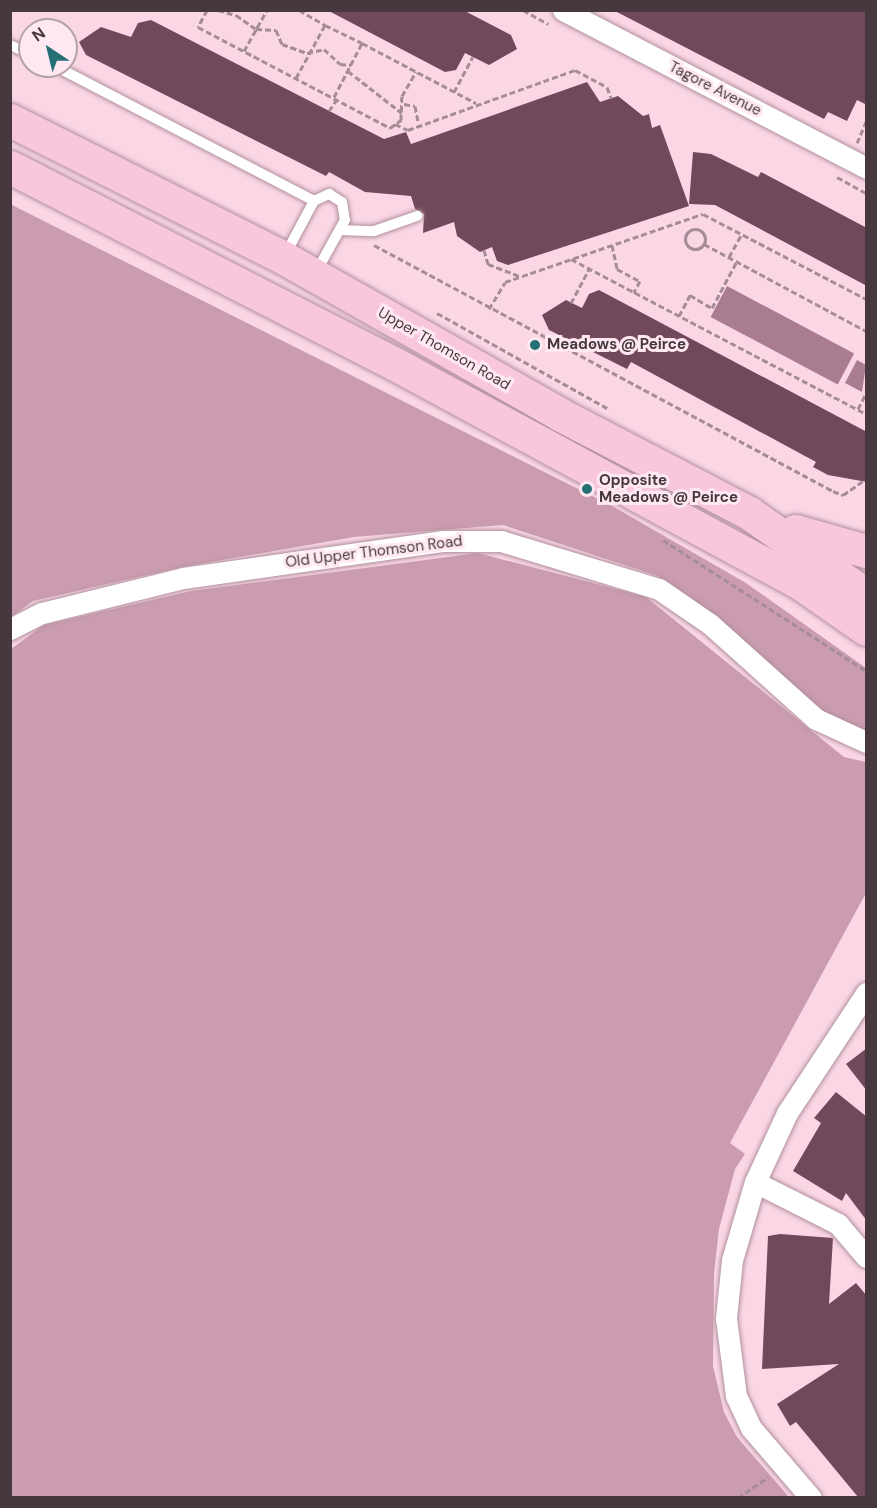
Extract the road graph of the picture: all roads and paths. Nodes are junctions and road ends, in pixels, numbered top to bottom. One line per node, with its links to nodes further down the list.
1 (207, 10): 9 (path)
2 (218, 10): 7 (path)
3 (267, 10): 7 (path)
4 (299, 10): 6 (path)
5 (563, 10): 28 (street, Tagore Avenue)
6 (325, 25): 8 (path); 10 (path)
7 (256, 29): 9 (path); 10 (path)
8 (362, 43): 12 (path); 14 (path)
9 (244, 51): 16 (path)
10 (311, 52): 12 (path); 16 (path)
11 (474, 57): 17 (path)
12 (351, 65): 13 (path)
13 (348, 71): 18 (path); 23 (path)
14 (416, 72): 17 (path); 21 (path)
15 (78, 78): 30 (lane)
16 (296, 78): 18 (path)
17 (454, 92): 20 (path)
18 (335, 98): 22 (path); 27 (path)
19 (611, 98): 20 (path)
20 (476, 103): 25 (path)
21 (404, 104): 23 (path); 25 (path)
22 (329, 111)
23 (402, 112): 27 (path)
24 (10, 120): 41 (main road, Upper Thomson Road)
25 (418, 122): 27 (path)
26 (867, 122): 28 (path)
27 (394, 124)
28 (863, 161)
29 (10, 167): 64 (main road)
30 (314, 201): 33 (lane); 41 (lane)
31 (417, 216): 34 (lane)
32 (687, 220): 35 (path); 36 (path); 38 (path)
33 (343, 225): 34 (lane); 45 (lane)
34 (361, 230): 51 (path)
35 (690, 230): 37 (path); 37 (path)
36 (742, 234): 40 (path); 48 (path)
37 (704, 244): 40 (path)
38 (612, 245): 42 (path); 47 (path)
39 (484, 250): 46 (path)
40 (729, 257): 43 (path)
41 (284, 258): 45 (main road, Upper Thomson Road)
42 (571, 259): 44 (path); 46 (path)
43 (737, 261): 52 (path); 53 (path)
44 (589, 269): 47 (path); 49 (path)
45 (315, 275): 59 (main road, Upper Thomson Road)
46 (521, 276): 51 (path)
47 (634, 292): 52 (path)
48 (867, 299)
49 (572, 303)
50 (432, 310): 56 (path)
51 (488, 311): 58 (path)
52 (679, 316): 55 (path)
53 (867, 331)
54 (867, 393): 55 (path)
55 (858, 409): 57 (path)
56 (618, 414)
57 (867, 414)
58 (863, 482)
59 (749, 513): 61 (main road); 62 (main road, Upper Thomson Road)
60 (655, 535): 65 (path)
61 (867, 551)
62 (867, 595)
63 (10, 629): 66 (street, Old Upper Thomson Road)
64 (867, 629)
65 (867, 671)
66 (867, 742)
67 (867, 993): 68 (street)
68 (754, 1182): 69 (street); 70 (street)
69 (867, 1257)
70 (783, 1467): 71 (path); 72 (street)
71 (738, 1497)
72 (811, 1497)

